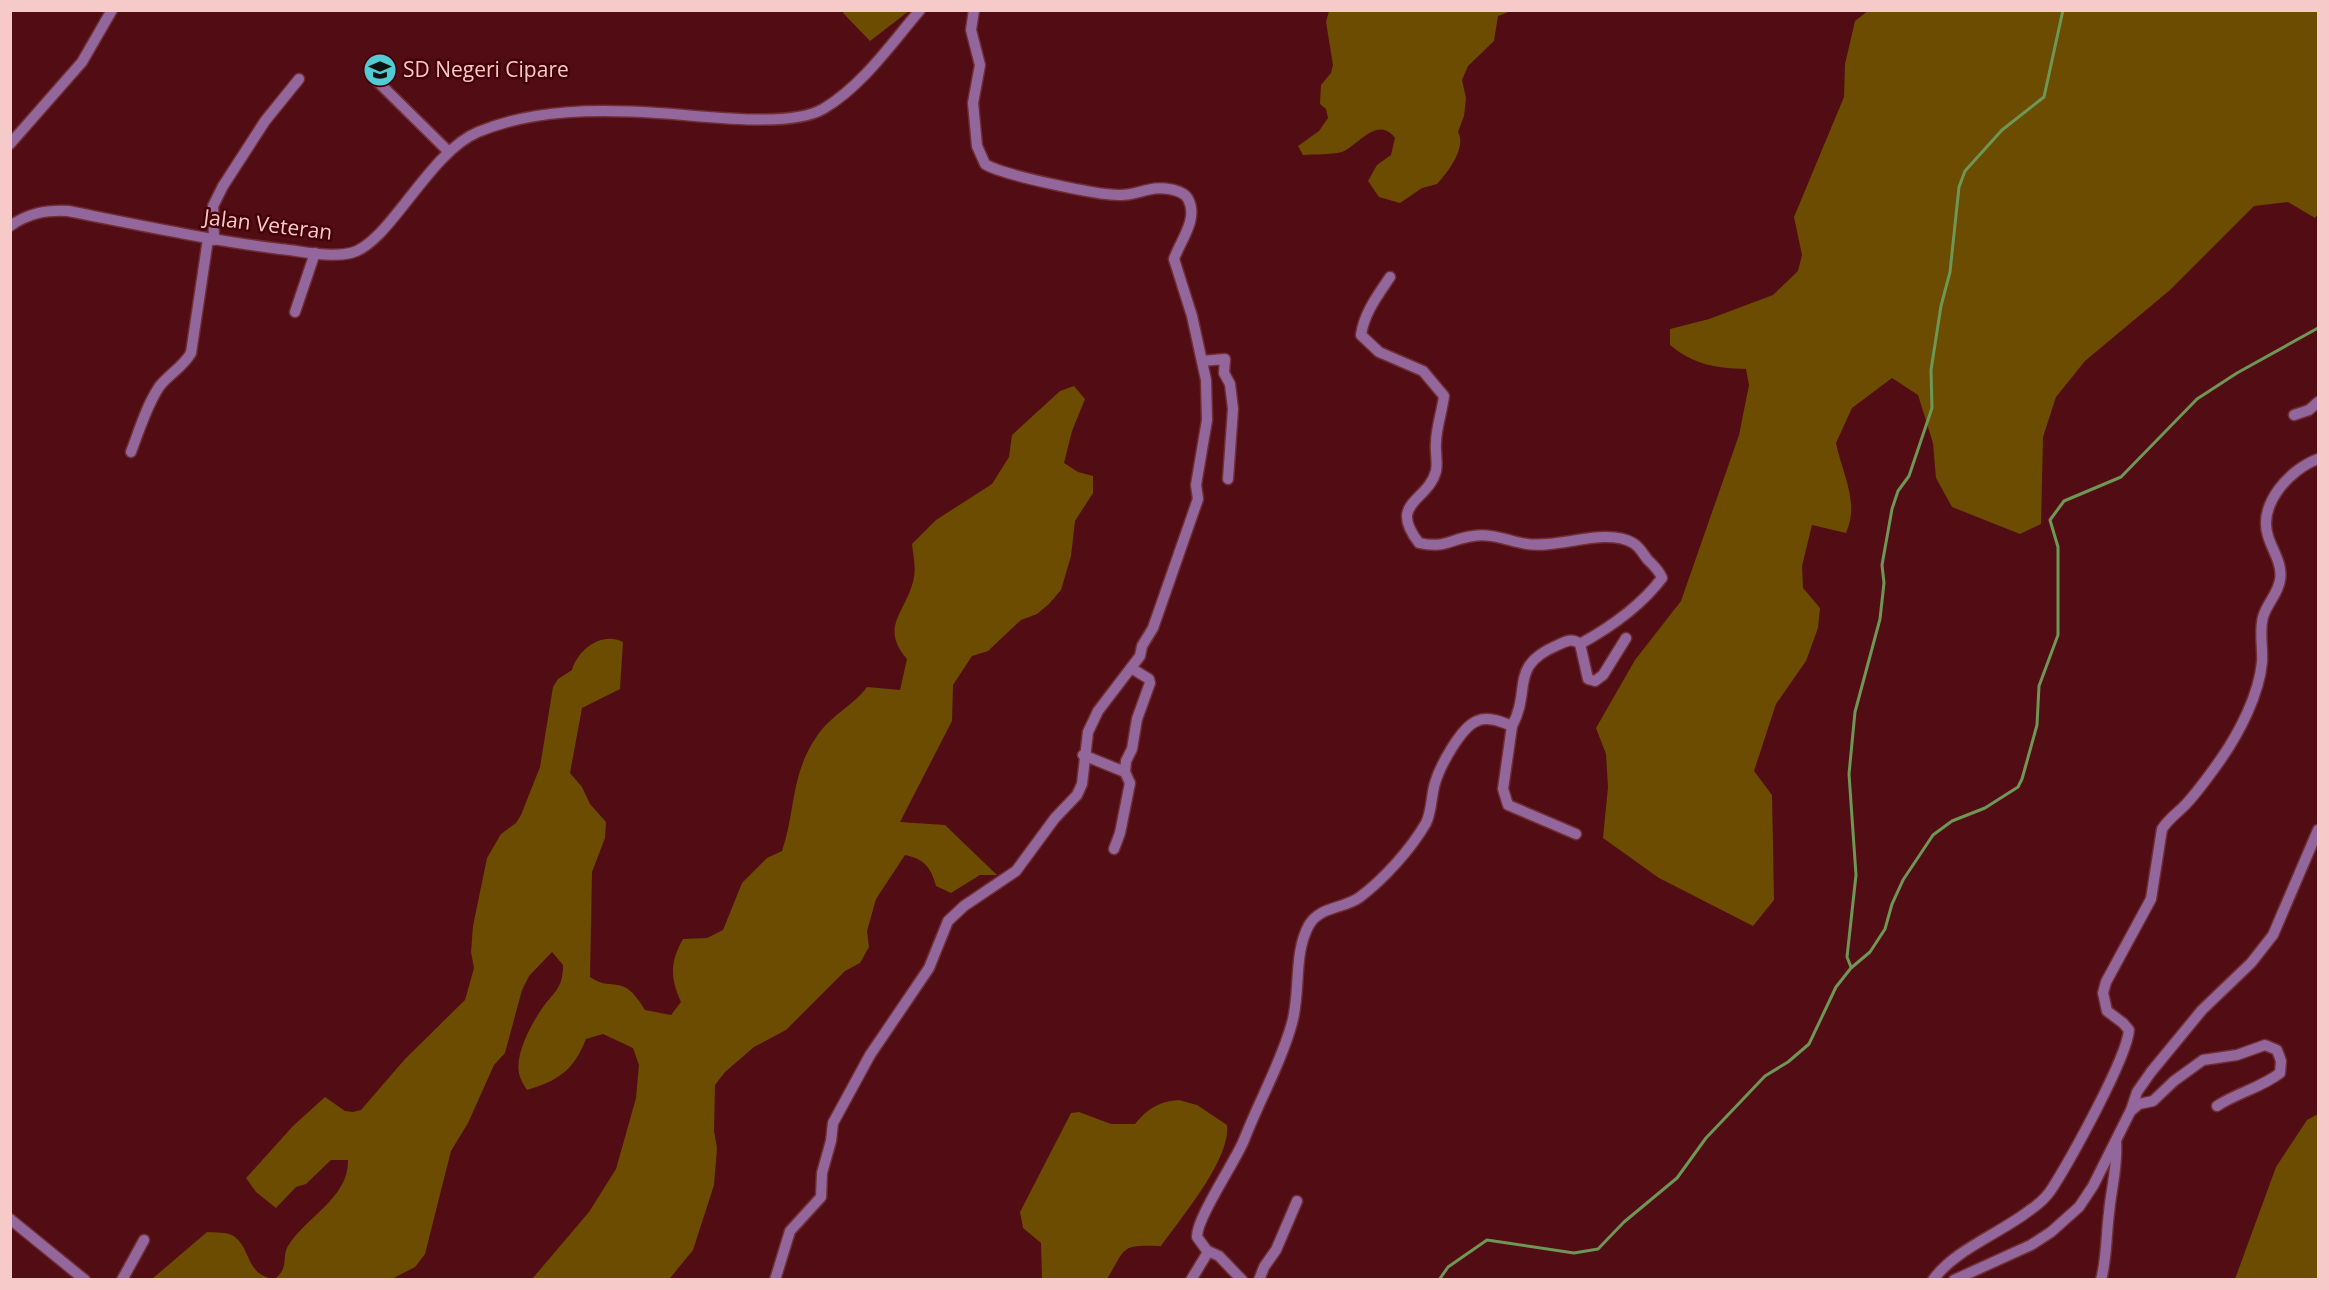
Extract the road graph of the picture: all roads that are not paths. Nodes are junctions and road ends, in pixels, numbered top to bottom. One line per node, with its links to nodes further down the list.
1 (112, 10): 6 (street)
2 (920, 10): 7 (street, Jalan Veteran)
3 (974, 10): 13 (street)
4 (371, 75): 7 (street)
5 (299, 79): 9 (street)
6 (10, 144)
7 (449, 152): 10 (street, Jalan Veteran)
8 (10, 226): 9 (street, Jalan Veteran)
9 (211, 240): 10 (street, Jalan Veteran); 16 (street)
10 (315, 253): 12 (street)
11 (1390, 277): 20 (street)
12 (295, 312)
13 (1202, 361): 18 (street); 21 (street)
14 (2319, 402): 15 (street)
15 (2294, 415)
16 (131, 452)
17 (2319, 459): 41 (street)
18 (1228, 479)
19 (1626, 638): 20 (street)
20 (1580, 644): 22 (street)
21 (1131, 668): 23 (street); 24 (street)
22 (1512, 726): 26 (street); 34 (street)
23 (1083, 755): 24 (street); 37 (street)
24 (1125, 772): 27 (street)
25 (2319, 830): 29 (street)
26 (1576, 834)
27 (1114, 849)
28 (2217, 1106): 29 (street)
29 (2131, 1110): 30 (street)
30 (2115, 1142): 42 (street); 43 (street)
31 (1297, 1200): 40 (street)
32 (10, 1219): 35 (street)
33 (144, 1240): 36 (street)
34 (1208, 1251): 38 (street); 39 (street)
35 (85, 1280)
36 (122, 1280)
37 (775, 1280)
38 (1191, 1280)
39 (1242, 1280)
40 (1259, 1280)
41 (1933, 1280)
42 (1954, 1280)
43 (2101, 1280)

